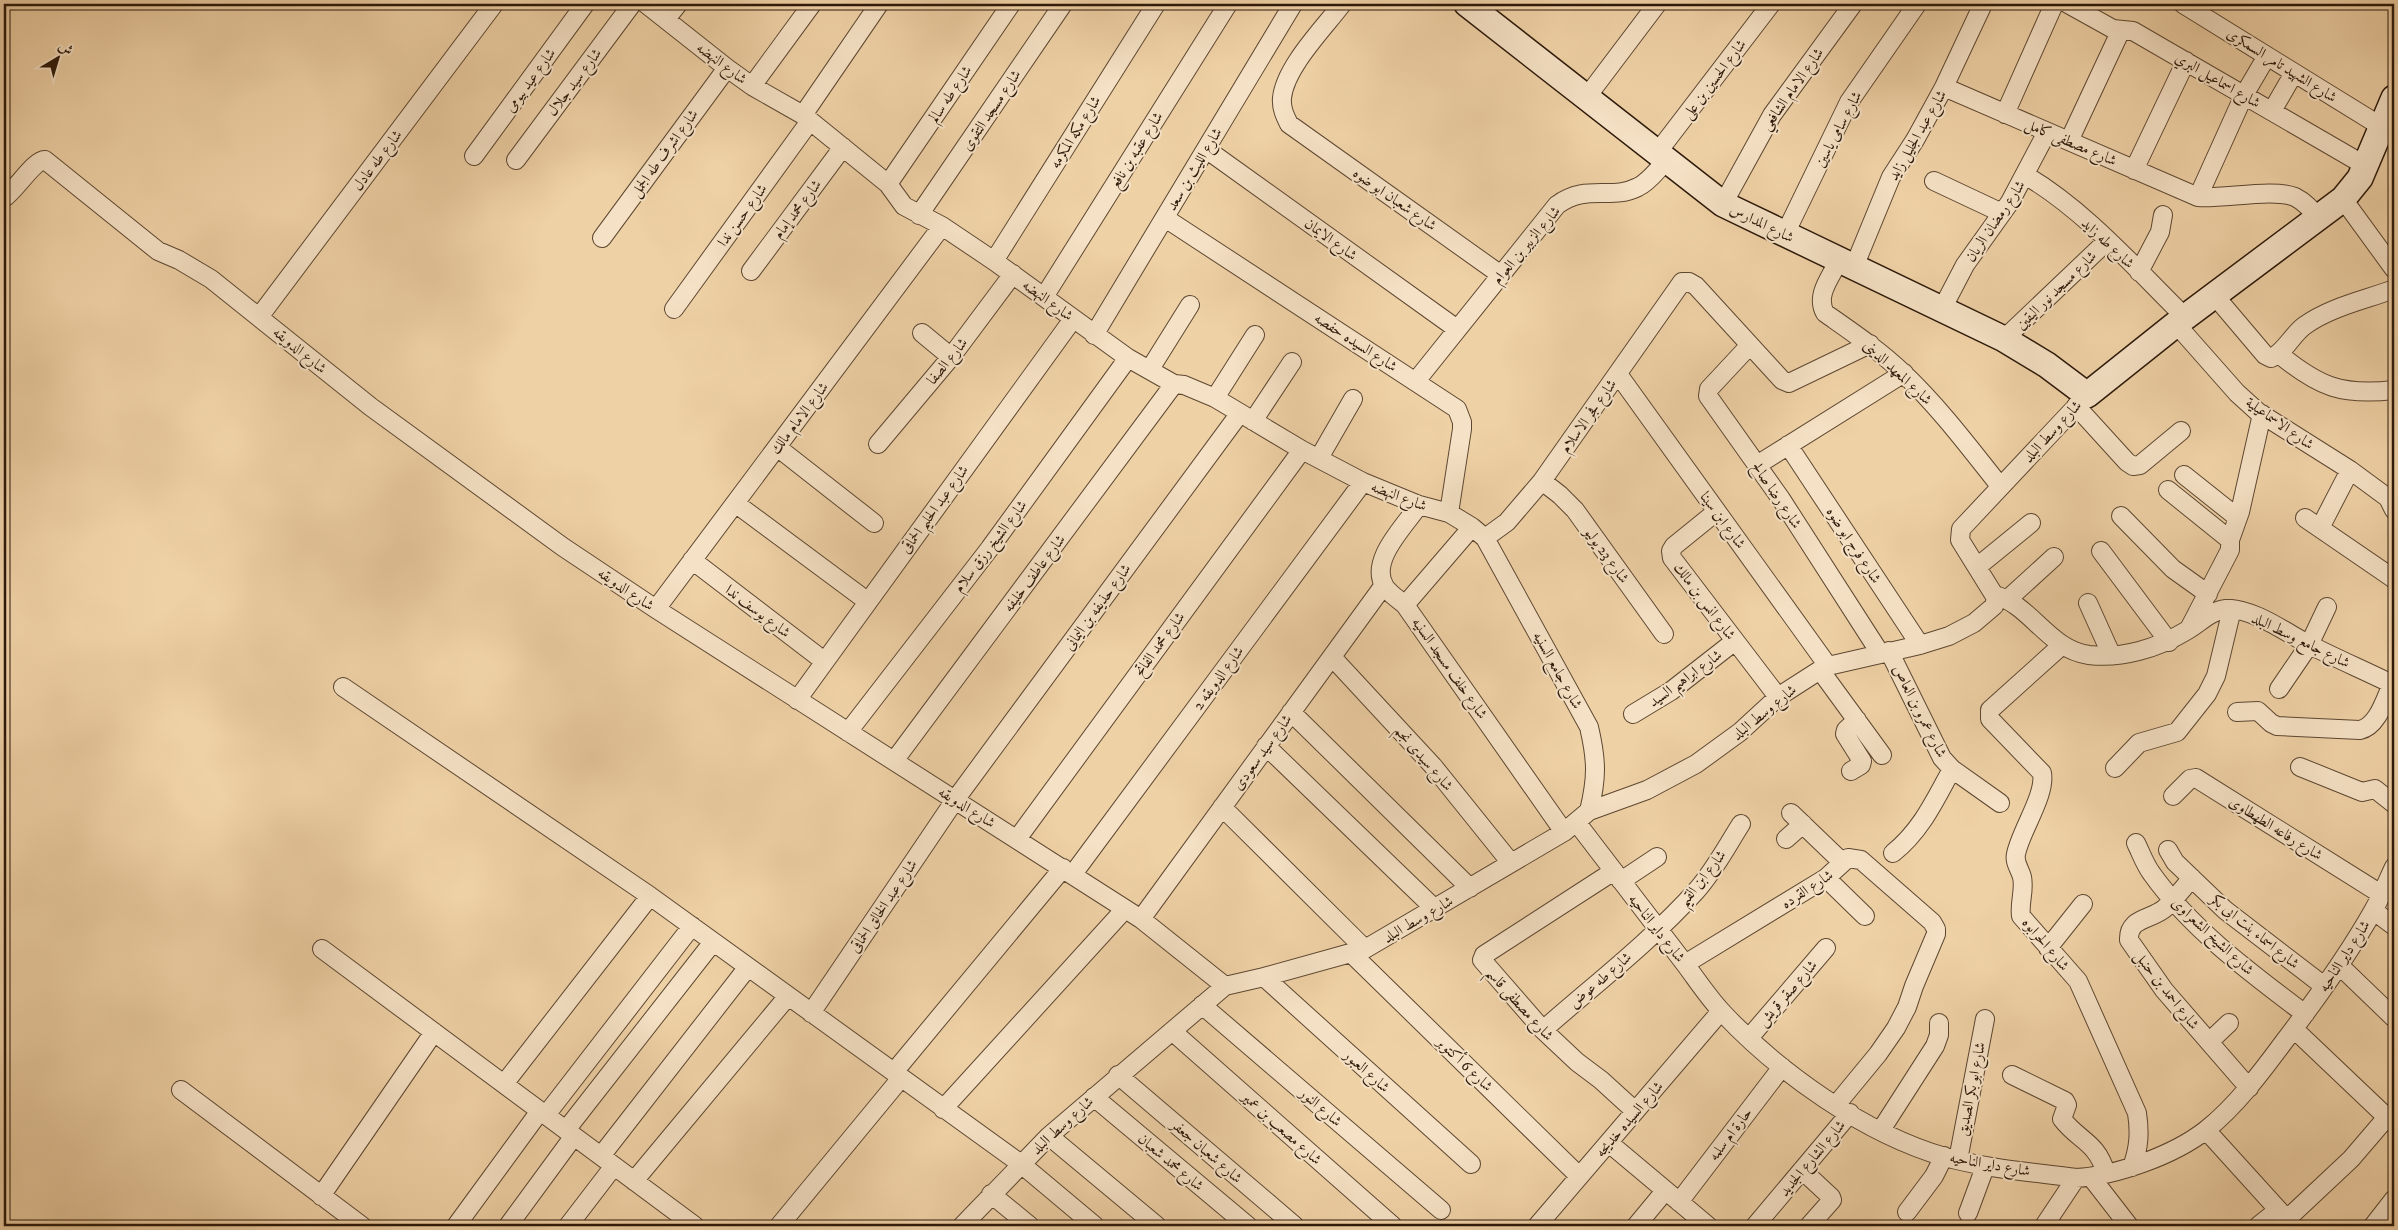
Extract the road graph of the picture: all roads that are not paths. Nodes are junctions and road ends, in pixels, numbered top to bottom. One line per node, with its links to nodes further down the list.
1 (494, 4): 76 (street, شارع طه عادل)
2 (586, 4): 42 (street, شارع عيد بيومى)
3 (632, 4): 44 (street, شارع سيد جلال)
4 (646, 4): 23 (street, شارع النهضه)
5 (678, 4): 23 (street)
6 (879, 4): 36 (street, شارع حسن ندا)
7 (1011, 4): 49 (street, شارع طه سالم)
8 (1063, 4): 55 (street, شارع مسجد التقوى)
9 (1156, 4): 63 (street, شارع مكه المكرمه)
10 (1228, 4): 72 (street, شارع عقبه بن نافع)
11 (1293, 4): 41 (street, شارع الليث بن سعد)
12 (1342, 4): 69 (street, شارع شعبان ابو ضوه)
13 (1467, 4): 32 (street, شارع المدارس)
14 (1657, 4): 32 (street)
15 (1771, 4): 43 (street, شارع الحسين بن على)
16 (1852, 4): 53 (street, شارع الامام الشافعي)
17 (1917, 4): 60 (street, شارع سامى ياسين)
18 (1983, 4): 30 (street, شارع عبد الجليل زايد)
19 (2054, 4): 35 (street)
20 (2068, 4): 24 (street, شارع اسماعيل البري)
21 (2183, 4): 25 (street, شارع الشهيد تامر السمكرى)
22 (806, 6): 29 (street)
23 (666, 19): 27 (street, شارع النهضه)
24 (2121, 30): 26 (street, شارع اسماعيل البري); 39 (street)
25 (2267, 56): 28 (street, شارع الشهيد تامر السمكرى); 31 (street)
26 (2186, 61): 31 (street, شارع اسماعيل البري); 46 (street)
27 (727, 68): 29 (street, شارع النهضه); 61 (street, شارع اشرف طه الجمل)
28 (2294, 73): 34 (street); 37 (street, شارع الشهيد تامر السمكرى)
29 (752, 86): 36 (street, شارع النهضه)
30 (1944, 87): 35 (street, شارع مصطفى كامل); 64 (street, شارع عبد الجليل زايد)
31 (2244, 95): 34 (street, شارع اسماعيل البري); 50 (street)
32 (1586, 98): 43 (street, شارع المدارس)
33 (2394, 98): 37 (street, شارع وسط البلد)
34 (2272, 111): 45 (street, شارع اسماعيل البري)
35 (2005, 114): 38 (street, شارع مصطفى كامل)
36 (806, 118): 40 (street, شارع النهضه); 74 (street, شارع حسن ندا)
37 (2382, 127): 45 (street, شارع وسط البلد)
38 (2047, 132): 39 (street, شارع مصطفى كامل); 47 (street, شارع رمضان الريان)
39 (2069, 142): 46 (street, شارع مصطفى كامل)
40 (843, 147): 49 (street, شارع النهضه); 66 (street, شارع محمد إمام)
41 (1206, 150): 57 (street, شارع الليث بن سعد); 79 (street, شارع الايمان)
42 (474, 156)
43 (1661, 157): 53 (street, شارع المدارس); 69 (street, شارع الزبير بن العوام)
44 (516, 160)
45 (2366, 166): 52 (street, شارع وسط البلد)
46 (2134, 170): 50 (street, شارع مصطفى كامل)
47 (2025, 176): 54 (street, شارع رمضان الريان); 62 (street, شارع طه زايد)
48 (1934, 181): 54 (street)
49 (888, 184): 55 (street, شارع النهضه)
50 (2198, 197): 58 (street, شارع مصطفى كامل)
51 (4, 198): 76 (street, شارع الدويقه)
52 (2343, 199): 58 (street, شارع وسط البلد); 65 (street)
53 (1723, 204): 60 (street, شارع المدارس)
54 (2002, 213): 75 (street, شارع رمضان الريان)
55 (919, 215): 59 (street, شارع النهضه)
56 (2163, 215): 67 (street)
57 (1165, 218): 81 (street, شارع الليث بن سعد); 93 (street, شارع السيده حفصه)
58 (2318, 218): 71 (street, شارع وسط البلد)
59 (942, 226): 63 (street, شارع النهضه); 104 (street, شارع الامام مالك)
60 (1785, 234): 64 (street, شارع المدارس)
61 (602, 238)
62 (2107, 241): 67 (street, شارع طه زايد); 83 (street, شارع مسجد نور اليقين)
63 (994, 261): 68 (street, شارع النهضه)
64 (1847, 264): 75 (street, شارع المدارس); 84 (street, شارع المعهد الدينى)
65 (2394, 269)
66 (751, 270)
67 (2139, 272): 78 (street, شارع طه زايد)
68 (1013, 274): 72 (street, شارع النهضه); 87 (street, شارع الصفا)
69 (1501, 275): 79 (street, شارع الزبير بن العوام)
70 (2394, 290): 86 (street)
71 (2215, 296): 78 (street, شارع وسط البلد); 86 (street)
72 (1044, 297): 77 (street, شارع النهضه)
73 (1190, 305): 90 (street)
74 (674, 309)
75 (1942, 309): 83 (street, شارع المدارس)
76 (259, 317): 139 (street, شارع الدويقه)
77 (1073, 319): 81 (street, شارع النهضه); 135 (street, شارع عبد الحليم الحماقى)
78 (2181, 320): 98 (street, شارع وسط البلد); 99 (street, شارع الاسماعيلية)
79 (1457, 330): 93 (street, شارع الزبير بن العوام)
80 (922, 333): 87 (street)
81 (1094, 335): 88 (street, شارع النهضه)
82 (1255, 335): 96 (street)
83 (2004, 339): 98 (street, شارع المدارس)
84 (1870, 344): 85 (street); 91 (street, شارع المعهد الدينى)
85 (1750, 345): 92 (street, شارع فجر الاسلام); 107 (street, شارع رضا صالح)
86 (2279, 354): 95 (street)
87 (951, 357): 102 (street, شارع الصفا)
88 (1128, 358): 90 (street, شارع النهضه); 162 (street, شارع الشيخ رزق سلام)
89 (1292, 362): 100 (street, شارع حذيفه بن اليمانى)
90 (1150, 369): 94 (street, شارع النهضه)
91 (1904, 373): 103 (street); 112 (street, شارع المعهد الدينى)
92 (1618, 374): 110 (street, شارع فجر الاسلام); 117 (street, شارع ابن سينا)
93 (1416, 381): 118 (street, شارع السيده حفصه)
94 (1174, 384): 96 (street, شارع النهضه); 165 (street, شارع عاطف خليفه)
95 (2394, 390)
96 (1215, 398): 100 (street, شارع النهضه)
97 (1354, 399): 106 (street)
98 (2081, 400): 101 (street); 112 (street, شارع وسط البلد)
99 (2262, 414): 108 (street, شارع الاسماعيلية); 120 (street)
100 (1246, 417): 105 (street, شارع النهضه); 171 (street, شارع حذيفه بن اليمانى)
101 (2181, 430)
102 (878, 444)
103 (1788, 445): 107 (street); 145 (street, شارع فرج ابو ضوه)
104 (777, 447): 114 (street, شارع الامام مالك); 122 (street)
105 (1302, 450): 106 (street, شارع النهضه); 177 (street, شارع محمد الفاتح)
106 (1319, 458): 111 (street, شارع النهضه)
107 (1757, 465): 148 (street, شارع رضا صالح)
108 (2350, 470): 116 (street, شارع الاسماعيلية); 124 (street)
109 (2184, 474): 120 (street)
110 (1542, 481): 125 (street, شارع فجر الاسلام); 142 (street, شارع 23 يوليو)
111 (1363, 482): 115 (street, شارع النهضه); 186 (street, شارع الدويقه 2)
112 (2000, 486): 130 (street, شارع وسط البلد)
113 (2168, 490): 126 (street)
114 (735, 502): 129 (street, شارع الامام مالك); 135 (street)
115 (1419, 505): 118 (street, شارع النهضه); 132 (street)
116 (2394, 510)
117 (1716, 512): 143 (street, شارع انس بن مالك); 152 (street, شارع ابن سينا)
118 (1449, 513): 125 (street, شارع النهضه)
119 (2121, 516): 133 (street)
120 (2238, 518): 126 (street)
121 (2305, 518): 124 (street)
122 (874, 523)
123 (2031, 523): 130 (street)
124 (2320, 528): 131 (street)
125 (1479, 533): 137 (street, شارع فجر الاسلام); 175 (street, شارع جامع السنيه)
126 (2230, 540): 133 (street)
127 (2101, 551): 144 (street)
128 (2054, 557): 134 (street)
129 (692, 560): 139 (street, شارع الامام مالك); 151 (street, شارع يوسف ندا)
130 (1977, 567): 134 (street, شارع وسط البلد)
131 (2394, 579)
132 (1384, 585): 137 (street, شارع خلف مسجد السنيه); 150 (street, شارع سيد سعودى)
133 (2208, 594): 141 (street)
134 (2001, 597): 145 (street, شارع وسط البلد); 147 (street, شارع جامع وسط البلد)
135 (867, 601): 151 (street, شارع عبد الحليم الحماقى)
136 (2088, 603): 149 (street)
137 (1405, 605): 175 (street, شارع خلف مسجد السنيه)
138 (2327, 606): 146 (street)
139 (656, 609): 157 (street, شارع الدويقه)
140 (2232, 609): 141 (street, شارع جامع وسط البلد); 146 (street, شارع جامع وسط البلد); 167 (street)
141 (2188, 630): 144 (street, شارع جامع وسط البلد)
142 (1664, 634)
143 (1735, 640): 156 (street, شارع انس بن مالك); 160 (street, شارع ابراهيم السيد)
144 (2169, 642): 149 (street, شارع جامع وسط البلد)
145 (1920, 645): 148 (street, شارع وسط البلد)
146 (2309, 645): 153 (street, شارع جامع وسط البلد); 155 (street)
147 (2061, 646): 149 (street, شارع جامع وسط البلد); 206 (street, شارع الحرابوه)
148 (1884, 652): 152 (street, شارع وسط البلد); 168 (street, شارع عمرو بن العاص)
149 (2110, 654)
150 (1332, 657): 158 (street, شارع سيد سعودى); 184 (street, شارع سيدى نجم)
151 (824, 661): 157 (street, شارع عبد الحليم الحماقى)
152 (1824, 668): 156 (street, شارع وسط البلد); 161 (street, شارع ابن سينا)
153 (2393, 684): 159 (street)
154 (343, 687): 192 (street)
155 (2279, 689)
156 (1778, 697): 175 (street, شارع وسط البلد)
157 (796, 700): 162 (street, شارع الدويقه)
158 (1291, 712): 163 (street, شارع سيد سعودى); 190 (street)
159 (2237, 712)
160 (1633, 714)
161 (1857, 720): 164 (street, شارع ابن سينا); 169 (street)
162 (848, 732): 165 (street, شارع الدويقه)
163 (1266, 746): 174 (street, شارع سيد سعودى); 196 (street)
164 (1882, 755)
165 (894, 761): 171 (street, شارع الدويقه)
166 (2300, 767): 173 (street)
167 (2116, 768)
168 (1952, 769): 172 (street, شارع عمرو بن العاص); 181 (street, شارع عمرو بن العاص)
169 (1851, 771)
170 (2174, 796): 191 (street, شارع رفاعه الطهطاوى)
171 (955, 800): 177 (street, شارع الدويقه); 218 (street, شارع عبد الخالق الحماقى)
172 (2000, 803)
173 (2394, 804)
174 (1222, 807): 199 (street, شارع سيد سعودى); 208 (street, شارع 6 أكتوبر)
175 (1577, 822): 184 (street, شارع وسط البلد); 187 (street, شارع داير الناحيه)
176 (1741, 824): 202 (street, شارع ابن القيم)
177 (1017, 839): 186 (street, شارع الدويقه)
178 (1786, 839): 183 (street)
179 (2136, 843): 193 (street, شارع الشيخ الشعراوى)
180 (2168, 850): 189 (street, شارع اسماء بنت ابى بكر)
181 (1893, 853)
182 (1657, 857): 187 (street)
183 (1842, 862): 188 (street, شارع القرده); 203 (street, شارع القرده)
184 (1511, 863): 190 (street, شارع وسط البلد)
185 (2394, 867): 191 (street, شارع داير الناحيه)
186 (1068, 871): 195 (street, شارع الدويقه); 231 (street, شارع الدويقه 2)
187 (1618, 876): 202 (street, شارع داير الناحيه); 225 (street, شارع مصطفى قاسم)
188 (1826, 878): 198 (street); 209 (street, شارع القرده)
189 (2192, 878): 193 (street, شارع احمد بن حنبل); 214 (street, شارع اسماء بنت ابى بكر)
190 (1470, 888): 196 (street, شارع وسط البلد)
191 (2381, 894): 197 (street, شارع داير الناحيه)
192 (650, 896): 200 (street); 234 (street)
193 (2173, 899): 219 (street, شارع الشيخ الشعراوى); 229 (street, شارع احمد بن حنبل)
194 (2083, 904): 206 (street)
195 (1125, 909): 199 (street, شارع الدويقه); 238 (street)
196 (1435, 909): 208 (street, شارع وسط البلد)
197 (2374, 911): 201 (street); 210 (street, شارع داير الناحيه)
198 (1865, 916)
199 (1141, 919): 213 (street, شارع الدويقه)
200 (692, 926): 204 (street); 241 (street)
201 (2394, 926)
202 (1658, 929): 209 (street, شارع داير الناحيه); 225 (street, شارع طه عوض)
203 (1936, 934): 239 (street, شارع الشارع الجديد)
204 (713, 942): 211 (street); 245 (street)
205 (1826, 948): 228 (street, شارع صقر قريش)
206 (2048, 948): 253 (street, شارع الحرابوه)
207 (322, 949): 227 (street)
208 (1358, 951): 212 (street, شارع وسط البلد); 255 (street, شارع 6 أكتوبر)
209 (1686, 964): 217 (street, شارع داير الناحيه)
210 (2339, 965): 214 (street, شارع داير الناحيه); 220 (street)
211 (748, 967): 215 (street); 249 (street)
212 (1264, 977): 213 (street, شارع وسط البلد); 251 (street, شارع العبور)
213 (1224, 986): 216 (street, شارع وسط البلد)
214 (2324, 986): 219 (street, شارع داير الناحيه)
215 (788, 996): 218 (street); 257 (street)
216 (1202, 1005): 226 (street, شارع وسط البلد); 262 (street, شارع النور)
217 (1721, 1011): 228 (street, شارع داير الناحيه); 240 (street, شارع السيده خديجه)
218 (811, 1013): 231 (street)
219 (2305, 1014): 224 (street, شارع داير الناحيه)
220 (2394, 1018)
221 (1985, 1019): 248 (street, شارع ابو بكر الصديق)
222 (1939, 1023): 243 (street)
223 (2229, 1023): 229 (street, شارع احمد بن حنبل)
224 (2294, 1029): 235 (street, شارع داير الناحيه); 242 (street)
225 (1543, 1030): 240 (street, شارع مصطفى قاسم)
226 (1172, 1031): 232 (street, شارع وسط البلد); 279 (street, شارع مصعب بن عمير)
227 (434, 1032): 234 (street); 259 (street)
228 (1749, 1038): 230 (street, شارع داير الناحيه)
229 (2209, 1042): 235 (street, شارع احمد بن حنبل)
230 (1782, 1067): 239 (street, شارع داير الناحيه); 260 (street, حارة ام سلمه)
231 (898, 1075): 238 (street); 272 (street, شارع الدويقه 2)
232 (1118, 1075): 237 (street, شارع وسط البلد); 278 (street, شارع شعبان جعفر)
233 (2012, 1075): 256 (street)
234 (504, 1084): 241 (street)
235 (2249, 1088): 244 (street, شارع داير الناحيه)
236 (180, 1090): 259 (street)
237 (1094, 1097): 246 (street, شارع وسط البلد); 277 (street, شارع محمد شعبان)
238 (943, 1109): 250 (street)
239 (1843, 1109): 243 (street, شارع داير الناحيه); 254 (street, شارع الشارع الجديد)
240 (1635, 1112): 247 (street, شارع السيده خديجه)
241 (543, 1113): 245 (street); 268 (street)
242 (2390, 1121): 265 (street)
243 (1881, 1130): 248 (street, شارع داير الناحيه)
244 (2206, 1130): 253 (street, شارع داير الناحيه); 265 (street)
245 (570, 1133): 249 (street); 269 (street)
246 (1049, 1136): 250 (street, شارع وسط البلد); 276 (street)
247 (1609, 1142): 255 (street, شارع السيده خديجه); 260 (street)
248 (1951, 1158): 252 (street, شارع داير الناحيه); 263 (street, شارع ابو بكر الصديق)
249 (608, 1161): 257 (street); 270 (street)
250 (1021, 1164): 258 (street, شارع وسط البلد); 275 (street)
251 (1471, 1164)
252 (1985, 1166): 256 (street, شارع داير الناحيه); 264 (street)
253 (2132, 1167): 256 (street, شارع داير الناحيه)
254 (1802, 1170): 283 (street, شارع الشارع الجديد); 284 (street)
255 (1579, 1176): 280 (street, شارع السيده خديجه)
256 (2091, 1176): 266 (street); 285 (street)
257 (634, 1181): 271 (street)
258 (991, 1194): 273 (street, شارع وسط البلد); 274 (street)
259 (321, 1196): 267 (street)
260 (1672, 1196): 281 (street, حارة ام سلمه); 282 (street)
261 (2394, 1199): 287 (street)
262 (1440, 1210)
263 (1907, 1212)
264 (1968, 1213)
265 (2286, 1219): 286 (street)
266 (2124, 1224)
267 (362, 1226)
268 (456, 1226)
269 (508, 1226)
270 (568, 1226)
271 (695, 1226)
272 (779, 1226)
273 (962, 1226)
274 (1030, 1226)
275 (1095, 1226)
276 (1157, 1226)
277 (1248, 1226)
278 (1295, 1226)
279 (1393, 1226)
280 (1537, 1226)
281 (1636, 1226)
282 (1708, 1226)
283 (1755, 1226)
284 (1809, 1226)
285 (2044, 1226)
286 (2258, 1226)
287 (2373, 1226)

